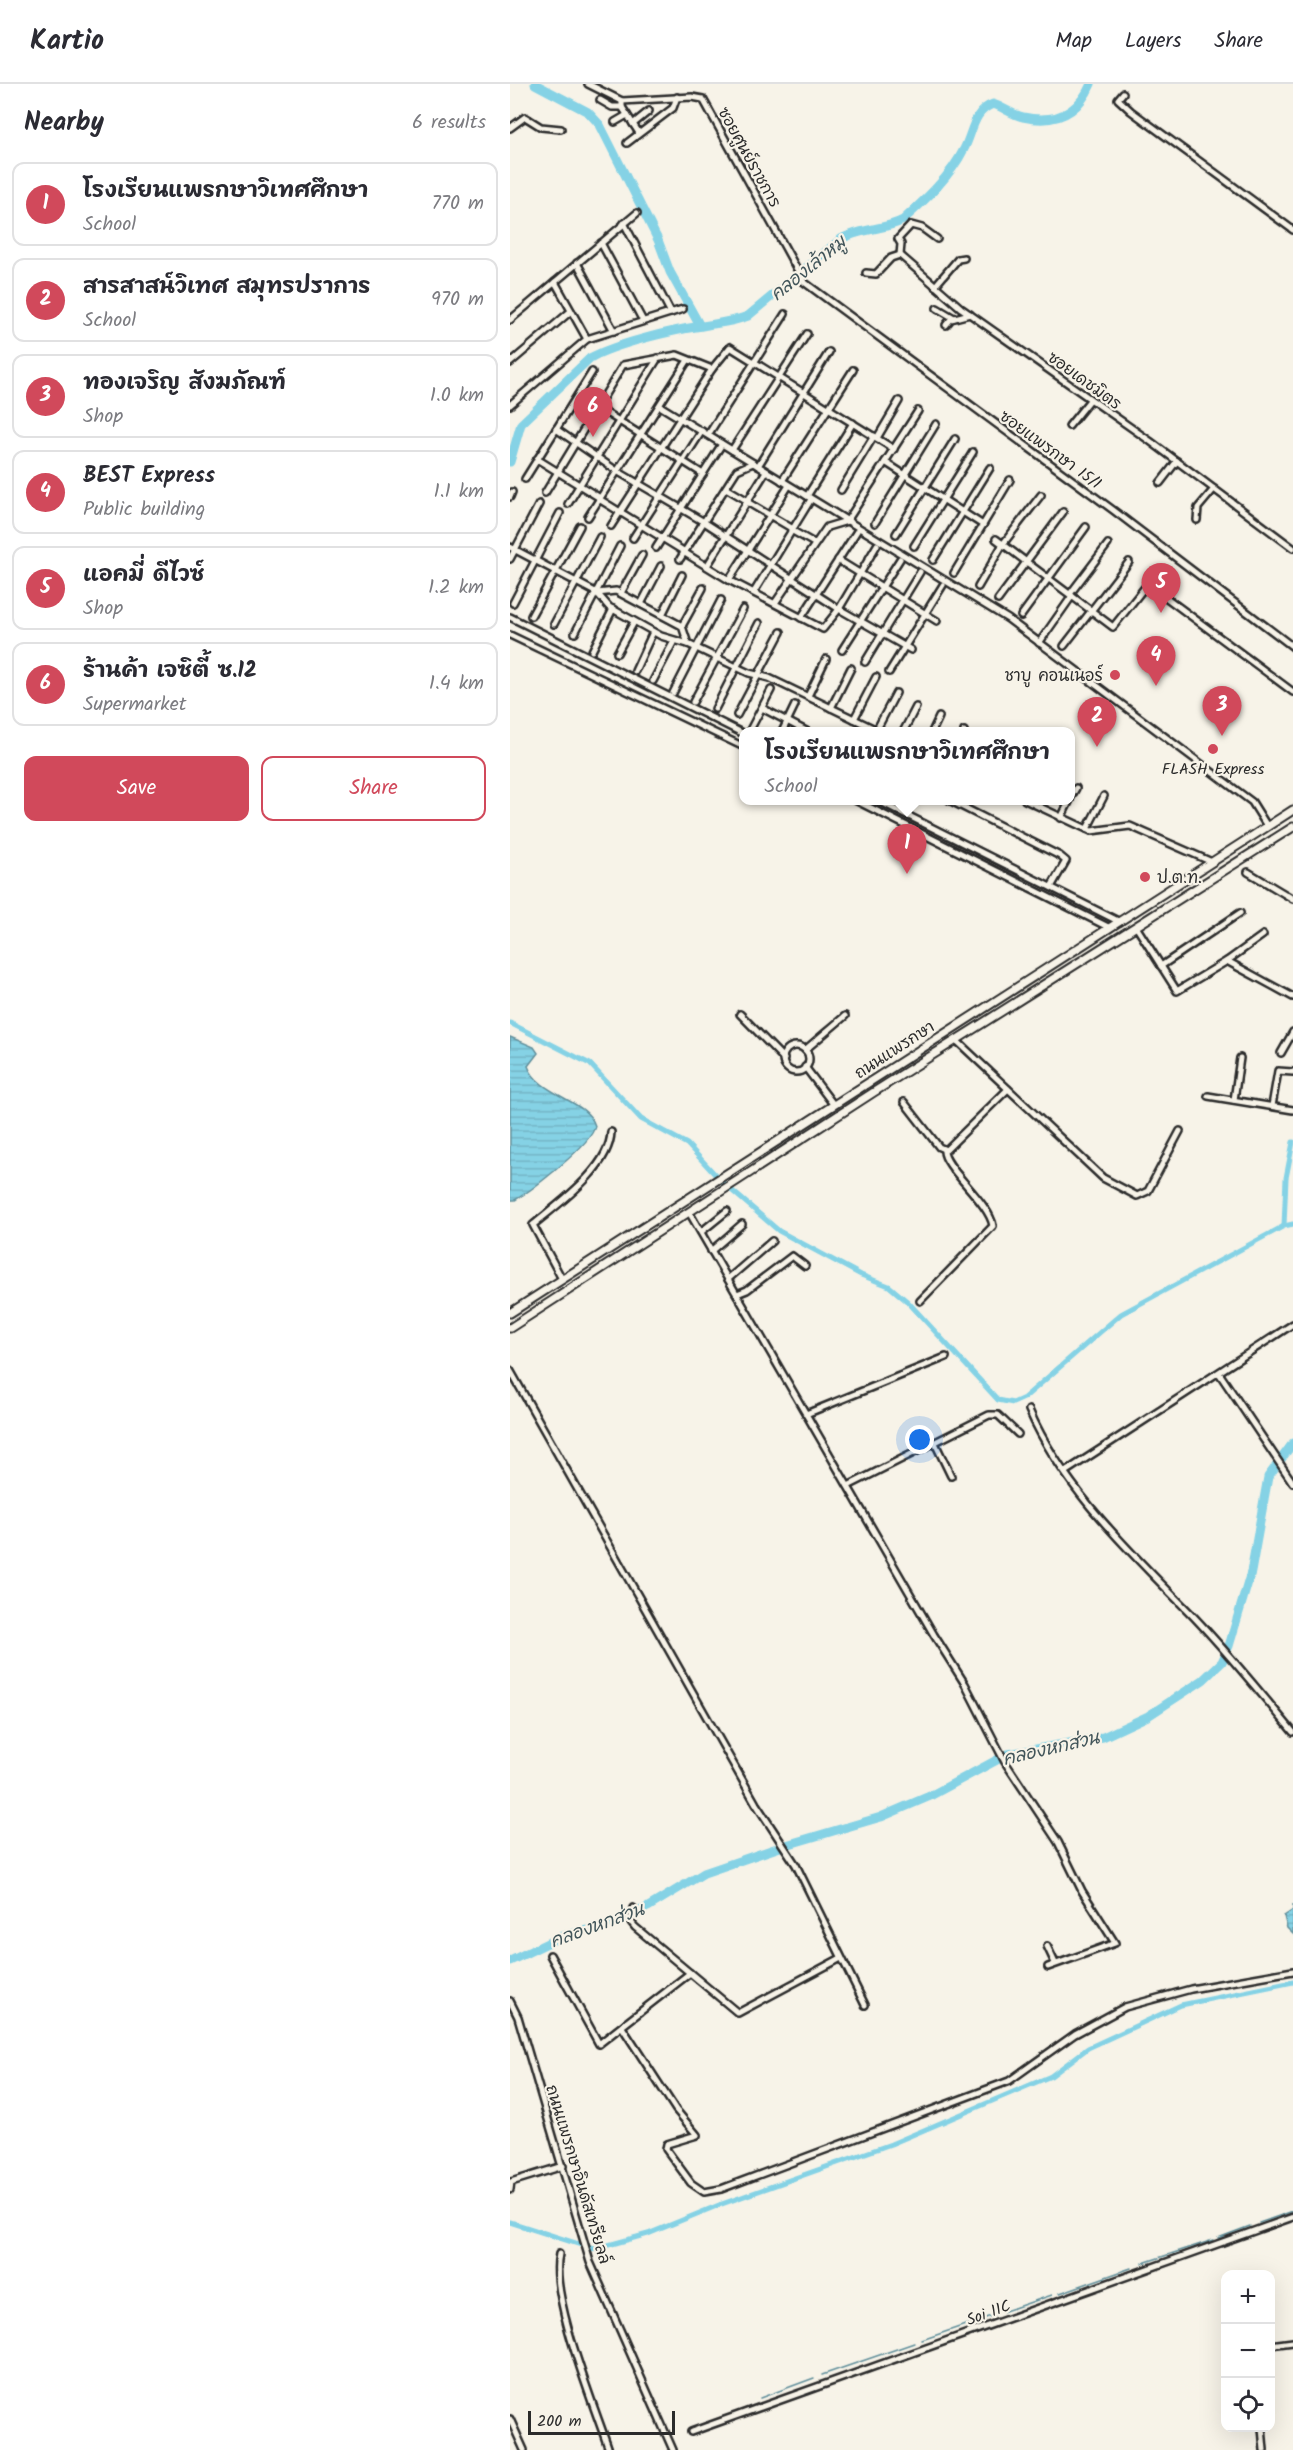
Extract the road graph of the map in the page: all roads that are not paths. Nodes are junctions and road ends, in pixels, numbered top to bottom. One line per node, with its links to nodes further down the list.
1 (588, 84): 5 (street)
2 (1123, 93): 16 (street)
3 (677, 97): 5 (street, ซอยศูนย์ราชการ); 12 (street); 22 (street, ซอยศูนย์ราชการ)
4 (600, 100): 5 (street)
5 (622, 104): 7 (street)
6 (649, 111): 9 (street)
7 (627, 115): 8 (street); 9 (street)
8 (615, 122)
9 (633, 124): 12 (street)
10 (510, 128): 11 (street)
11 (561, 129)
12 (639, 133): 13 (street)
13 (627, 143)
14 (637, 213): 15 (street)
15 (624, 223): 18 (street); 29 (street)
16 (1293, 230)
17 (937, 238): 19 (street)
18 (601, 243): 21 (street); 34 (street)
19 (900, 255): 23 (street); 25 (street, ซอยเดชมิตร)
20 (964, 258): 25 (street)
21 (578, 263): 24 (street); 36 (street)
22 (796, 270): 204 (street, ซอยแพรกษา 15/1)
23 (866, 273)
24 (555, 282): 28 (street); 33 (street)
25 (935, 286): 31 (street, ซอยเดชมิตร)
26 (937, 308): 32 (street)
27 (683, 309): 29 (street)
28 (571, 311): 38 (street); 43 (street)
29 (671, 313): 34 (street)
30 (785, 314): 42 (street)
31 (970, 314): 32 (street); 50 (street, ซอยเดชมิตร)
32 (954, 318): 35 (street)
33 (510, 320)
34 (643, 321): 36 (street)
35 (946, 325)
36 (614, 330): 38 (street)
37 (807, 334): 47 (street)
38 (587, 339): 52 (street)
39 (829, 352): 48 (street)
40 (658, 358): 41 (street); 54 (street); 58 (street)
41 (688, 360): 44 (street); 53 (street)
42 (755, 361): 44 (street); 47 (street); 63 (street)
43 (510, 363)
44 (712, 369): 57 (street)
45 (853, 370): 55 (street)
46 (592, 372): 49 (street)
47 (780, 376): 48 (street); 71 (street)
48 (804, 391): 55 (street); 78 (street)
49 (578, 395): 54 (street); 62 (street)
50 (1090, 400): 61 (street); 76 (street, ซอยเดชมิตร)
51 (899, 401): 65 (street)
52 (510, 405)
53 (660, 406): 57 (street); 64 (street)
54 (598, 407): 58 (street); 67 (street)
55 (829, 407): 59 (street); 87 (street)
56 (918, 411): 70 (street)
57 (680, 418): 63 (street); 69 (street)
58 (620, 421): 64 (street); 73 (street)
59 (853, 423): 65 (street); 99 (street)
60 (936, 424): 84 (street)
61 (1069, 426)
62 (556, 429): 67 (street); 74 (street)
63 (705, 433): 68 (street); 75 (street)
64 (641, 435): 69 (street); 80 (street)
65 (876, 437): 70 (street); 95 (street)
66 (955, 439): 92 (street)
67 (577, 444): 73 (street); 81 (street)
68 (722, 444): 71 (street); 83 (street)
69 (661, 448): 75 (street); 88 (street)
70 (894, 448): 77 (street)
71 (732, 450): 78 (street)
72 (973, 452): 101 (street)
73 (597, 458): 80 (street); 90 (street)
74 (537, 459): 81 (street); 85 (street)
75 (683, 461): 83 (street); 98 (street)
76 (1177, 461): 89 (street); 94 (street, ซอยเดชมิตร)
77 (885, 462): 84 (street); 112 (street)
78 (756, 464): 87 (street); 93 (street)
79 (990, 468): 107 (street)
80 (617, 471): 88 (street); 100 (street)
81 (558, 473): 90 (street); 96 (street)
82 (765, 473): 102 (street)
83 (703, 474): 105 (street)
84 (904, 475): 92 (street); 115 (street)
85 (525, 479)
86 (1010, 480): 117 (street)
87 (783, 481): 99 (street)
88 (639, 483): 98 (street); 106 (street)
89 (1160, 483)
90 (580, 486): 100 (street); 104 (street)
91 (788, 487): 110 (street)
92 (924, 487): 101 (street); 123 (street)
93 (726, 488): 102 (street); 114 (street)
94 (1214, 489): 113 (street); 137 (street, ซอยเดชมิตร)
95 (841, 490)
96 (545, 493)
97 (1041, 495): 130 (street)
98 (661, 496): 105 (street); 116 (street)
99 (808, 498): 112 (street); 121 (street)
100 (599, 499): 106 (street); 111 (street)
101 (944, 500): 107 (street); 134 (street)
102 (747, 502): 110 (street); 125 (street)
103 (539, 504): 135 (street)
104 (568, 504)
105 (682, 510): 114 (street); 127 (street)
106 (620, 512): 116 (street); 119 (street)
107 (963, 512): 117 (street); 146 (street)
108 (1063, 512): 147 (street)
109 (560, 513): 144 (street)
110 (770, 515): 121 (street); 139 (street)
111 (588, 517)
112 (847, 520): 129 (street); 200 (street)
113 (1197, 520)
114 (704, 522): 125 (street); 138 (street)
115 (875, 523)
116 (641, 525): 126 (street); 127 (street)
117 (983, 525): 155 (street)
118 (580, 526): 152 (street)
119 (611, 526)
120 (1086, 527): 157 (street)
121 (792, 530): 129 (street); 151 (street)
122 (857, 531): 145 (street)
123 (896, 534)
124 (600, 537): 160 (street)
125 (726, 537): 139 (street); 150 (street)
126 (633, 538)
127 (663, 538): 136 (street); 138 (street)
128 (996, 539): 130 (street)
129 (814, 543): 158 (street)
130 (1003, 544): 147 (street); 164 (street)
131 (1108, 544): 171 (street)
132 (877, 545): 153 (street)
133 (620, 546): 168 (street)
134 (914, 546)
135 (513, 548): 141 (street); 144 (street)
136 (657, 548)
137 (1293, 548)
138 (685, 552): 142 (street); 150 (street)
139 (747, 552): 151 (street); 159 (street)
140 (642, 555): 169 (street)
141 (510, 559)
142 (680, 559)
143 (900, 559): 163 (street)
144 (535, 560): 152 (street); 175 (street)
145 (838, 560): 153 (street); 170 (street)
146 (933, 560)
147 (1026, 561): 157 (street); 174 (street)
148 (1129, 561): 181 (street)
149 (661, 566): 177 (street)
150 (707, 566): 159 (street)
151 (770, 566): 158 (street); 167 (street)
152 (556, 571): 160 (street); 184 (street)
153 (861, 572): 163 (street); 180 (street)
154 (920, 572): 173 (street)
155 (954, 573)
156 (682, 575): 183 (street)
157 (1047, 578): 171 (street); 185 (street)
158 (792, 579): 170 (street); 176 (street)
159 (729, 580): 167 (street)
160 (576, 582): 168 (street); 192 (street)
161 (1149, 582): 181 (street)
162 (943, 585): 182 (street)
163 (882, 586): 173 (street); 190 (street)
164 (978, 587)
165 (703, 588): 193 (street)
166 (1156, 590): 221 (street)
167 (754, 592): 176 (street)
168 (597, 593): 169 (street); 178 (street); 196 (street)
169 (621, 594): 177 (street)
170 (816, 594): 180 (street); 187 (street)
171 (1071, 595): 181 (street); 200 (street)
172 (721, 600): 205 (street)
173 (904, 600): 182 (street); 198 (street)
174 (998, 600)
175 (513, 603)
176 (775, 603): 187 (street)
177 (641, 604): 183 (street)
178 (613, 609): 189 (street); 208 (street)
179 (743, 609): 210 (street)
180 (839, 609): 187 (street); 190 (street)
181 (1091, 611): 203 (street)
182 (925, 614): 188 (street); 202 (street)
183 (662, 615): 193 (street)
184 (531, 616)
185 (1020, 616)
186 (510, 617): 242 (street)
187 (801, 618)
188 (937, 621)
189 (634, 622): 194 (street); 209 (street)
190 (861, 622): 198 (street); 206 (street)
191 (759, 623): 213 (street)
192 (554, 624)
193 (682, 626): 201 (street)
194 (653, 632): 199 (street); 215 (street)
195 (781, 632): 217 (street)
196 (575, 633)
197 (510, 635): 243 (street)
198 (882, 635): 202 (street); 212 (street)
199 (674, 640): 201 (street); 219 (street)
200 (1039, 643): 253 (street)
201 (688, 644): 205 (street)
202 (905, 646): 207 (street); 216 (street)
203 (1064, 646)
204 (1293, 647)
205 (695, 648): 210 (street); 222 (street)
206 (842, 650)
207 (911, 650)
208 (592, 651)
209 (617, 652)
210 (716, 658): 213 (street); 225 (street)
211 (826, 658): 224 (street)
212 (865, 662)
213 (736, 668): 217 (street); 230 (street)
214 (851, 668): 229 (street)
215 (635, 671)
216 (888, 672)
217 (758, 677): 224 (street); 231 (street)
218 (876, 677): 233 (street)
219 (653, 681)
220 (771, 690): 228 (street)
221 (1293, 692)
222 (673, 693)
223 (896, 693): 239 (street)
224 (807, 696): 229 (street)
225 (693, 702)
226 (795, 705): 234 (street)
227 (916, 707): 240 (street)
228 (762, 708): 234 (street); 235 (street)
229 (831, 708): 233 (street)
230 (715, 709)
231 (738, 715)
232 (939, 717): 241 (street)
233 (854, 719): 238 (street)
234 (787, 721): 236 (street); 237 (street)
235 (752, 727)
236 (784, 727)
237 (798, 727)
238 (872, 727)
239 (880, 727)
240 (906, 727)
241 (934, 727)
242 (739, 732)
243 (739, 745)
244 (1104, 796): 255 (street)
245 (863, 805): 262 (street)
246 (886, 805): 258 (street)
247 (957, 805): 258 (street)
248 (1035, 805): 250 (street)
249 (1068, 805): 252 (street)
250 (1040, 807): 252 (street)
251 (1293, 810): 253 (main road, ถนนแพรกษา)
252 (1061, 818): 255 (street)
253 (1267, 826): 256 (main road, ถนนแพรกษา)
254 (1293, 827): 263 (main road, ถนนแพรกษา)
255 (1087, 829): 256 (street)
256 (1212, 862): 261 (main road, ถนนแพรกษา)
257 (1248, 872): 259 (street)
258 (1051, 887): 261 (street)
259 (1293, 899)
260 (1240, 913): 267 (street)
261 (1120, 922): 262 (main road, ถนนแพรกษา)
262 (1110, 928): 266 (main road, ถนนแพรกษา)
263 (1137, 928): 267 (street); 268 (main road, ถนนแพรกษา)
264 (1263, 935): 265 (street)
265 (1227, 961): 267 (street); 269 (street)
266 (1048, 965): 268 (main road); 284 (main road, ถนนแพรกษา)
267 (1161, 966)
268 (1057, 977): 273 (main road, ถนนแพรกษา)
269 (1293, 997)
270 (740, 1014): 277 (street)
271 (844, 1016): 274 (street)
272 (1293, 1032): 275 (street)
273 (956, 1040): 280 (street); 291 (main road, ถนนแพรกษา)
274 (805, 1050): 277 (street); 278 (street)
275 (1281, 1053)
276 (1240, 1058): 282 (street)
277 (784, 1059): 278 (street)
278 (805, 1067): 284 (street)
279 (1293, 1072): 285 (street)
280 (1008, 1089): 287 (street); 289 (street)
281 (1208, 1096): 282 (street)
282 (1234, 1100): 285 (street)
283 (904, 1102): 289 (street)
284 (833, 1104): 297 (main road, ถนนแพรกษา)
285 (1272, 1106): 286 (street)
286 (1293, 1110)
287 (1180, 1131)
288 (611, 1132): 297 (street)
289 (944, 1150): 300 (street)
290 (727, 1211): 293 (street)
291 (689, 1212): 293 (street); 303 (main road, ถนนแพรกษา)
292 (742, 1224): 295 (street)
293 (701, 1232): 295 (street)
294 (772, 1241): 298 (street)
295 (711, 1251): 298 (street)
296 (805, 1266): 299 (street)
297 (562, 1279): 301 (main road, ถนนแพรกษา)
298 (728, 1279): 299 (street)
299 (737, 1294): 308 (street)
300 (920, 1301)
301 (510, 1313)
302 (1293, 1324): 306 (street)
303 (510, 1328)
304 (946, 1357): 308 (street)
305 (510, 1370): 319 (street)
306 (1219, 1373): 311 (street); 313 (street)
307 (1029, 1410): 311 (street)
308 (806, 1413): 314 (street)
309 (1018, 1434): 310 (street)
310 (935, 1443): 312 (street); 314 (street)
311 (1065, 1472): 315 (street)
312 (951, 1476)
313 (1293, 1483)
314 (848, 1486): 320 (street)
315 (1293, 1732)
316 (633, 1908): 323 (street)
317 (1047, 1946): 320 (street)
318 (550, 1955): 326 (street)
319 (841, 1958): 323 (street); 325 (street)
320 (1054, 1963): 321 (street)
321 (1048, 1967)
322 (1293, 1971): 326 (street)
323 (690, 1973): 326 (street)
324 (510, 2001): 327 (street, ถนนแพรกษาอินดัสเทรียลล์)
325 (865, 2005)
326 (622, 2027)
327 (563, 2166): 328 (street); 338 (street, ถนนแพรกษาอินดัสเทรียลล์)
328 (510, 2190)
329 (1293, 2217): 334 (street, Soi 11C)
330 (559, 2254): 337 (street)
331 (1293, 2342): 332 (street)
332 (1275, 2344)
333 (510, 2419): 336 (street)
334 (691, 2432)
335 (1262, 2432): 339 (street)
336 (524, 2450)
337 (609, 2450)
338 (674, 2450)
339 (1264, 2450)

